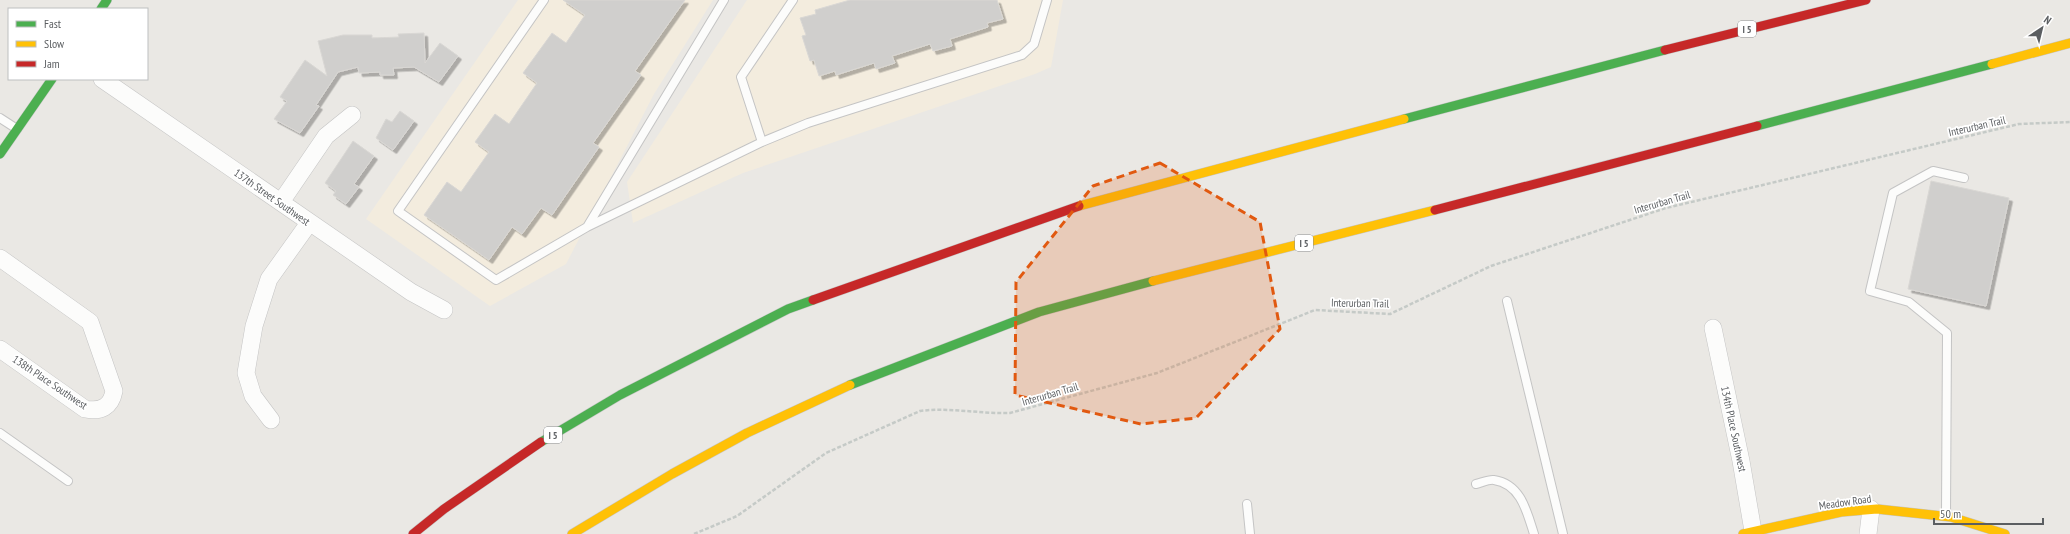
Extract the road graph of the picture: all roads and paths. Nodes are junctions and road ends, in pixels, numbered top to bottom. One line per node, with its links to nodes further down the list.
1 (544, 0): 20 (lane)
2 (724, 0): 20 (lane)
3 (793, 0): 15 (lane)
4 (1047, 0): 15 (lane)
5 (1866, 0): 8 (main road, I 5)
6 (1769, 14): 8 (main road)
7 (2070, 43): 35 (main road, I 5)
8 (1628, 59): 34 (main road, I 5)
9 (51, 80): 14 (main road)
10 (103, 80): 18 (street, 137th Street Southwest)
11 (352, 115): 18 (street)
12 (0, 118): 14 (lane)
13 (2070, 122): 36 (path, Interurban Trail)
14 (17, 129): 16 (main road)
15 (762, 142): 20 (lane)
16 (0, 154)
17 (1964, 178): 32 (lane)
18 (280, 202): 19 (street, 137th Street Southwest)
19 (309, 223): 23 (street, 137th Street Southwest); 26 (street)
20 (588, 227)
21 (0, 258): 25 (street, 138th Place Southwest)
22 (1507, 301): 39 (lane)
23 (444, 310)
24 (1713, 328): 33 (street, 134th Place Southwest)
25 (0, 349)
26 (271, 420)
27 (0, 433): 28 (lane)
28 (68, 482)
29 (1476, 484): 38 (lane)
30 (1247, 504): 37 (lane)
31 (1871, 510): 32 (main road, Meadow Road); 33 (main road, Meadow Road); 40 (street)
32 (1948, 516): 41 (main road, Meadow Road)
33 (1748, 533)
34 (413, 534)
35 (572, 534)
36 (694, 534)
37 (1250, 534)
38 (1534, 534)
39 (1562, 534)
40 (1868, 534)
41 (2005, 534)

